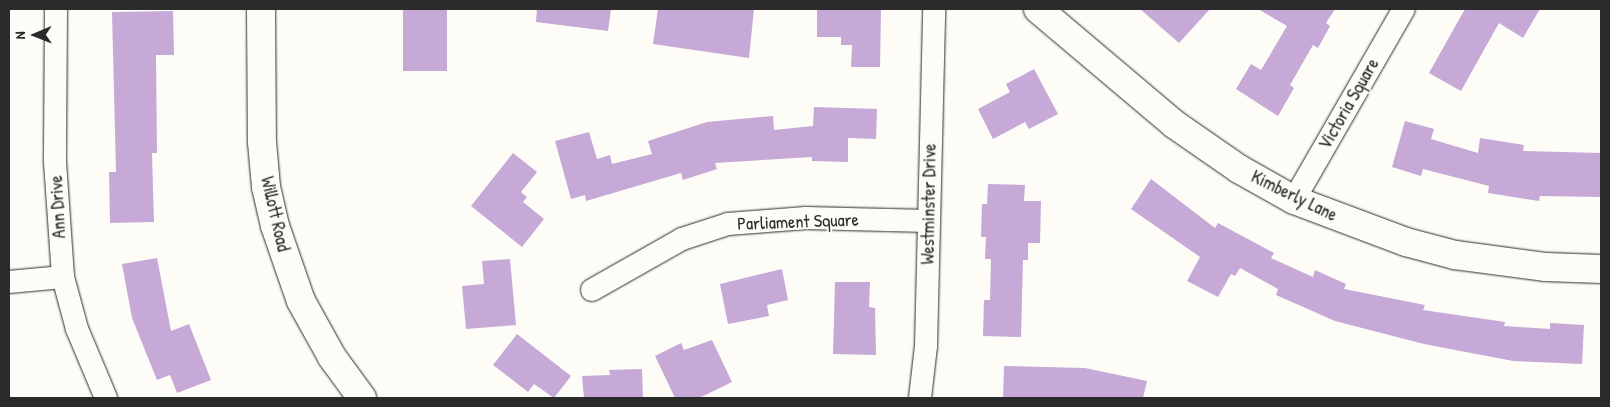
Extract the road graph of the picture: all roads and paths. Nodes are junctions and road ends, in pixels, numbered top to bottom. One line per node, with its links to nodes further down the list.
1 (56, 9): 9 (street, Ann Drive)
2 (261, 9): 13 (street, Willott Road)
3 (934, 9): 7 (street, Westminster Drive)
4 (1038, 9): 6 (street, Kimberly Lane)
5 (1404, 9): 6 (street, Victoria Square)
6 (1294, 200): 8 (street, Kimberly Lane)
7 (929, 221): 11 (street, Parliament Square); 14 (street, Westminster Drive)
8 (1601, 269)
9 (63, 277): 10 (street); 12 (street, Ann Drive)
10 (9, 282)
11 (592, 290)
12 (106, 398)
13 (362, 398)
14 (920, 398)

